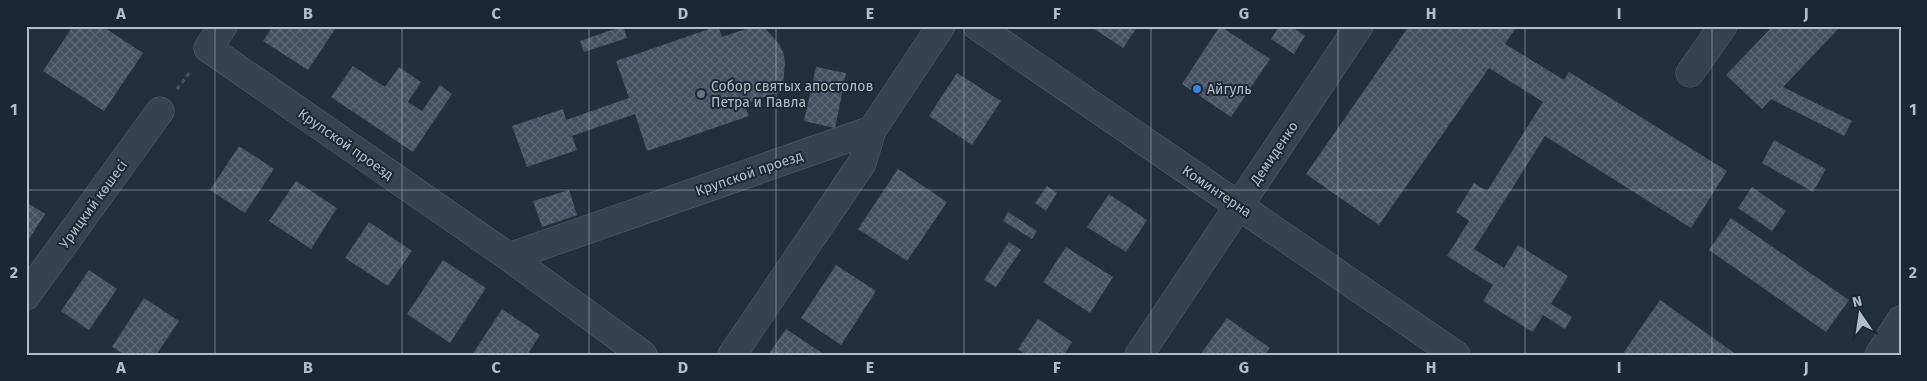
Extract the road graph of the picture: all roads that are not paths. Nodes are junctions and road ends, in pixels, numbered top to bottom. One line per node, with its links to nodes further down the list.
1 (941, 26): 8 (street)
2 (977, 26): 9 (street, Коминтерна)
3 (1359, 26): 9 (street, Демиденко)
4 (1724, 26): 6 (street)
5 (216, 37): 10 (street, Крупской проезд)
6 (1690, 73)
7 (160, 111): 11 (street, Урицкий көшесі)
8 (872, 130): 10 (street, Крупской проезд); 14 (street)
9 (1239, 206): 15 (street, Демиденко); 16 (street, Коминтерна)
10 (509, 257): 13 (street, Крупской проезд)
11 (26, 296)
12 (1901, 320): 17 (street)
13 (643, 355)
14 (732, 355)
15 (1139, 355)
16 (1456, 355)
17 (1878, 355)

